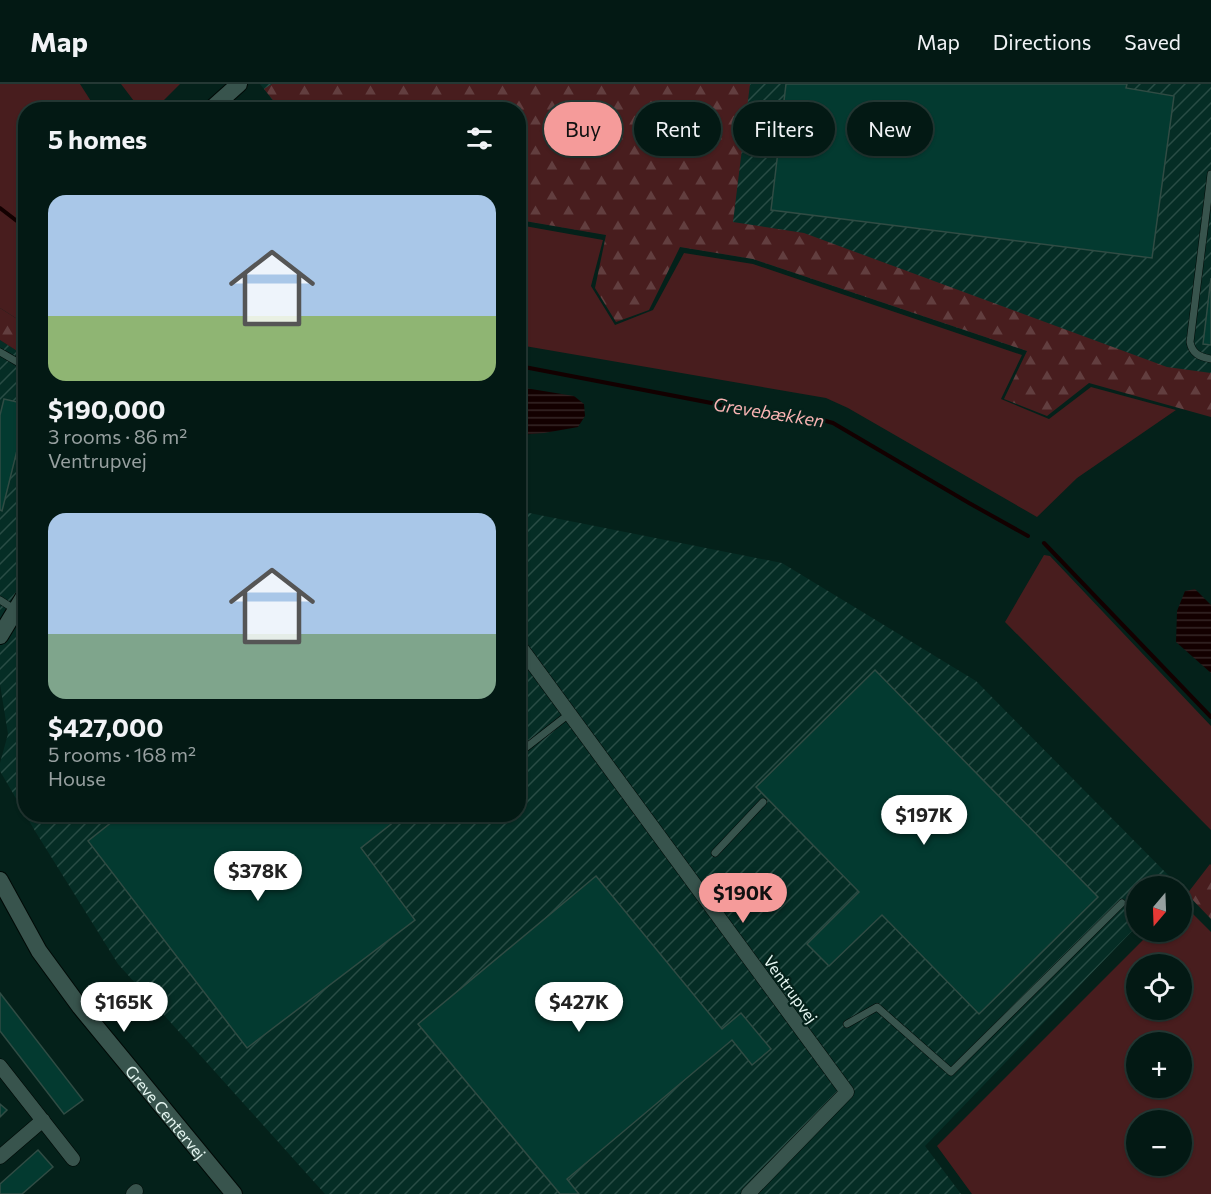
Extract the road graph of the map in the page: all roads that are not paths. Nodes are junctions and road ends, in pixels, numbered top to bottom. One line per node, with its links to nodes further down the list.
1 (239, 84): 2 (street)
2 (219, 102)
3 (1211, 174): 5 (lane)
4 (0, 352): 6 (lane)
5 (1211, 359)
6 (18, 362)
7 (0, 600): 8 (lane)
8 (17, 610): 9 (street)
9 (0, 636)
10 (526, 655): 11 (street, Ventrupvej)
11 (569, 714): 12 (lane); 23 (street, Ventrupvej)
12 (526, 748)
13 (763, 802): 14 (lane)
14 (716, 853)
15 (0, 880): 22 (street, Greve Centervej)
16 (1122, 903): 17 (lane)
17 (847, 1024)
18 (0, 1066): 19 (street)
19 (43, 1120): 20 (street); 21 (street)
20 (0, 1157)
21 (73, 1159)
22 (234, 1194)
23 (748, 1194)

